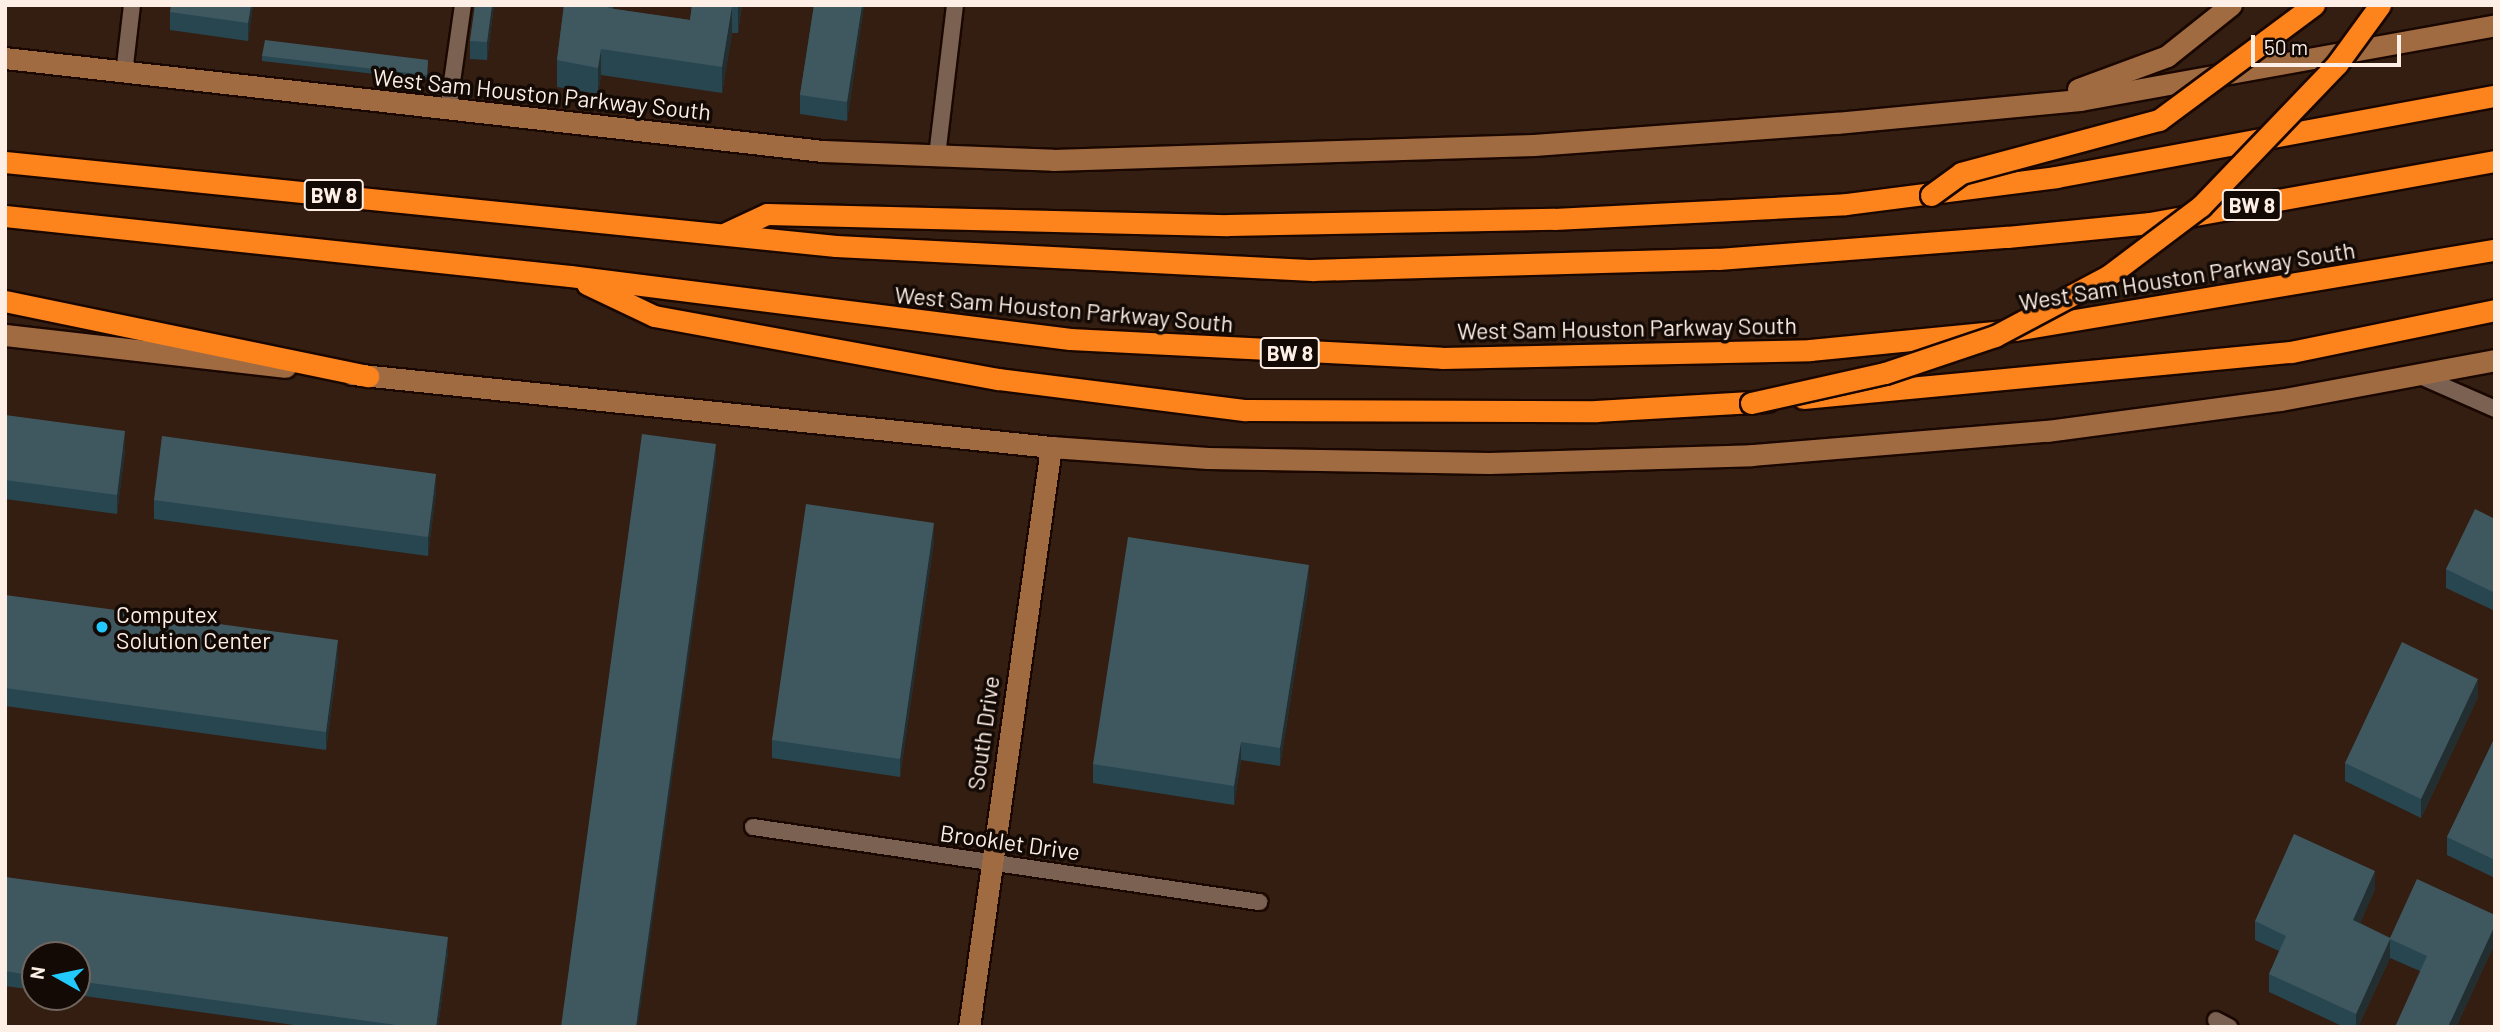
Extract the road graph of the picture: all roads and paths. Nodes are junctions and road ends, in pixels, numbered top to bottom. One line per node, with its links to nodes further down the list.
1 (132, 5): 9 (street)
2 (463, 5): 12 (street)
3 (955, 5): 13 (street)
4 (2231, 5): 11 (main road)
5 (2314, 5): 16 (highway, bridge)
6 (2381, 5): 27 (highway, bridge)
7 (2495, 25): 11 (main road, West Sam Houston Parkway South)
8 (5, 58): 9 (main road, West Sam Houston Parkway South)
9 (124, 74): 12 (main road, West Sam Houston Parkway South)
10 (2495, 96): 16 (highway, bridge)
11 (2030, 104): 13 (main road, West Sam Houston Parkway South)
12 (448, 110): 13 (main road, West Sam Houston Parkway South)
13 (937, 156)
14 (2495, 161): 18 (highway, West Sam Houston Parkway South / BW 8, bridge)
15 (5, 162): 18 (highway, West Sam Houston Parkway South / BW 8)
16 (1931, 195): 18 (highway)
17 (5, 216): 20 (highway, West Sam Houston Parkway South / BW 8)
18 (724, 234)
19 (2495, 250): 20 (highway, West Sam Houston Parkway South / BW 8)
20 (570, 276): 27 (highway)
21 (5, 301): 25 (highway)
22 (2495, 310): 27 (highway, bridge)
23 (5, 335): 25 (main road)
24 (2495, 360): 26 (main road)
25 (368, 376): 29 (main road)
26 (2420, 376): 28 (street); 29 (main road)
27 (1751, 403)
28 (2495, 409)
29 (1051, 447): 31 (main road, South Drive)
30 (754, 827): 31 (street, Brooklet Drive)
31 (991, 862): 32 (street, Brooklet Drive); 33 (main road, South Drive)
32 (1259, 902)
33 (969, 1027)

